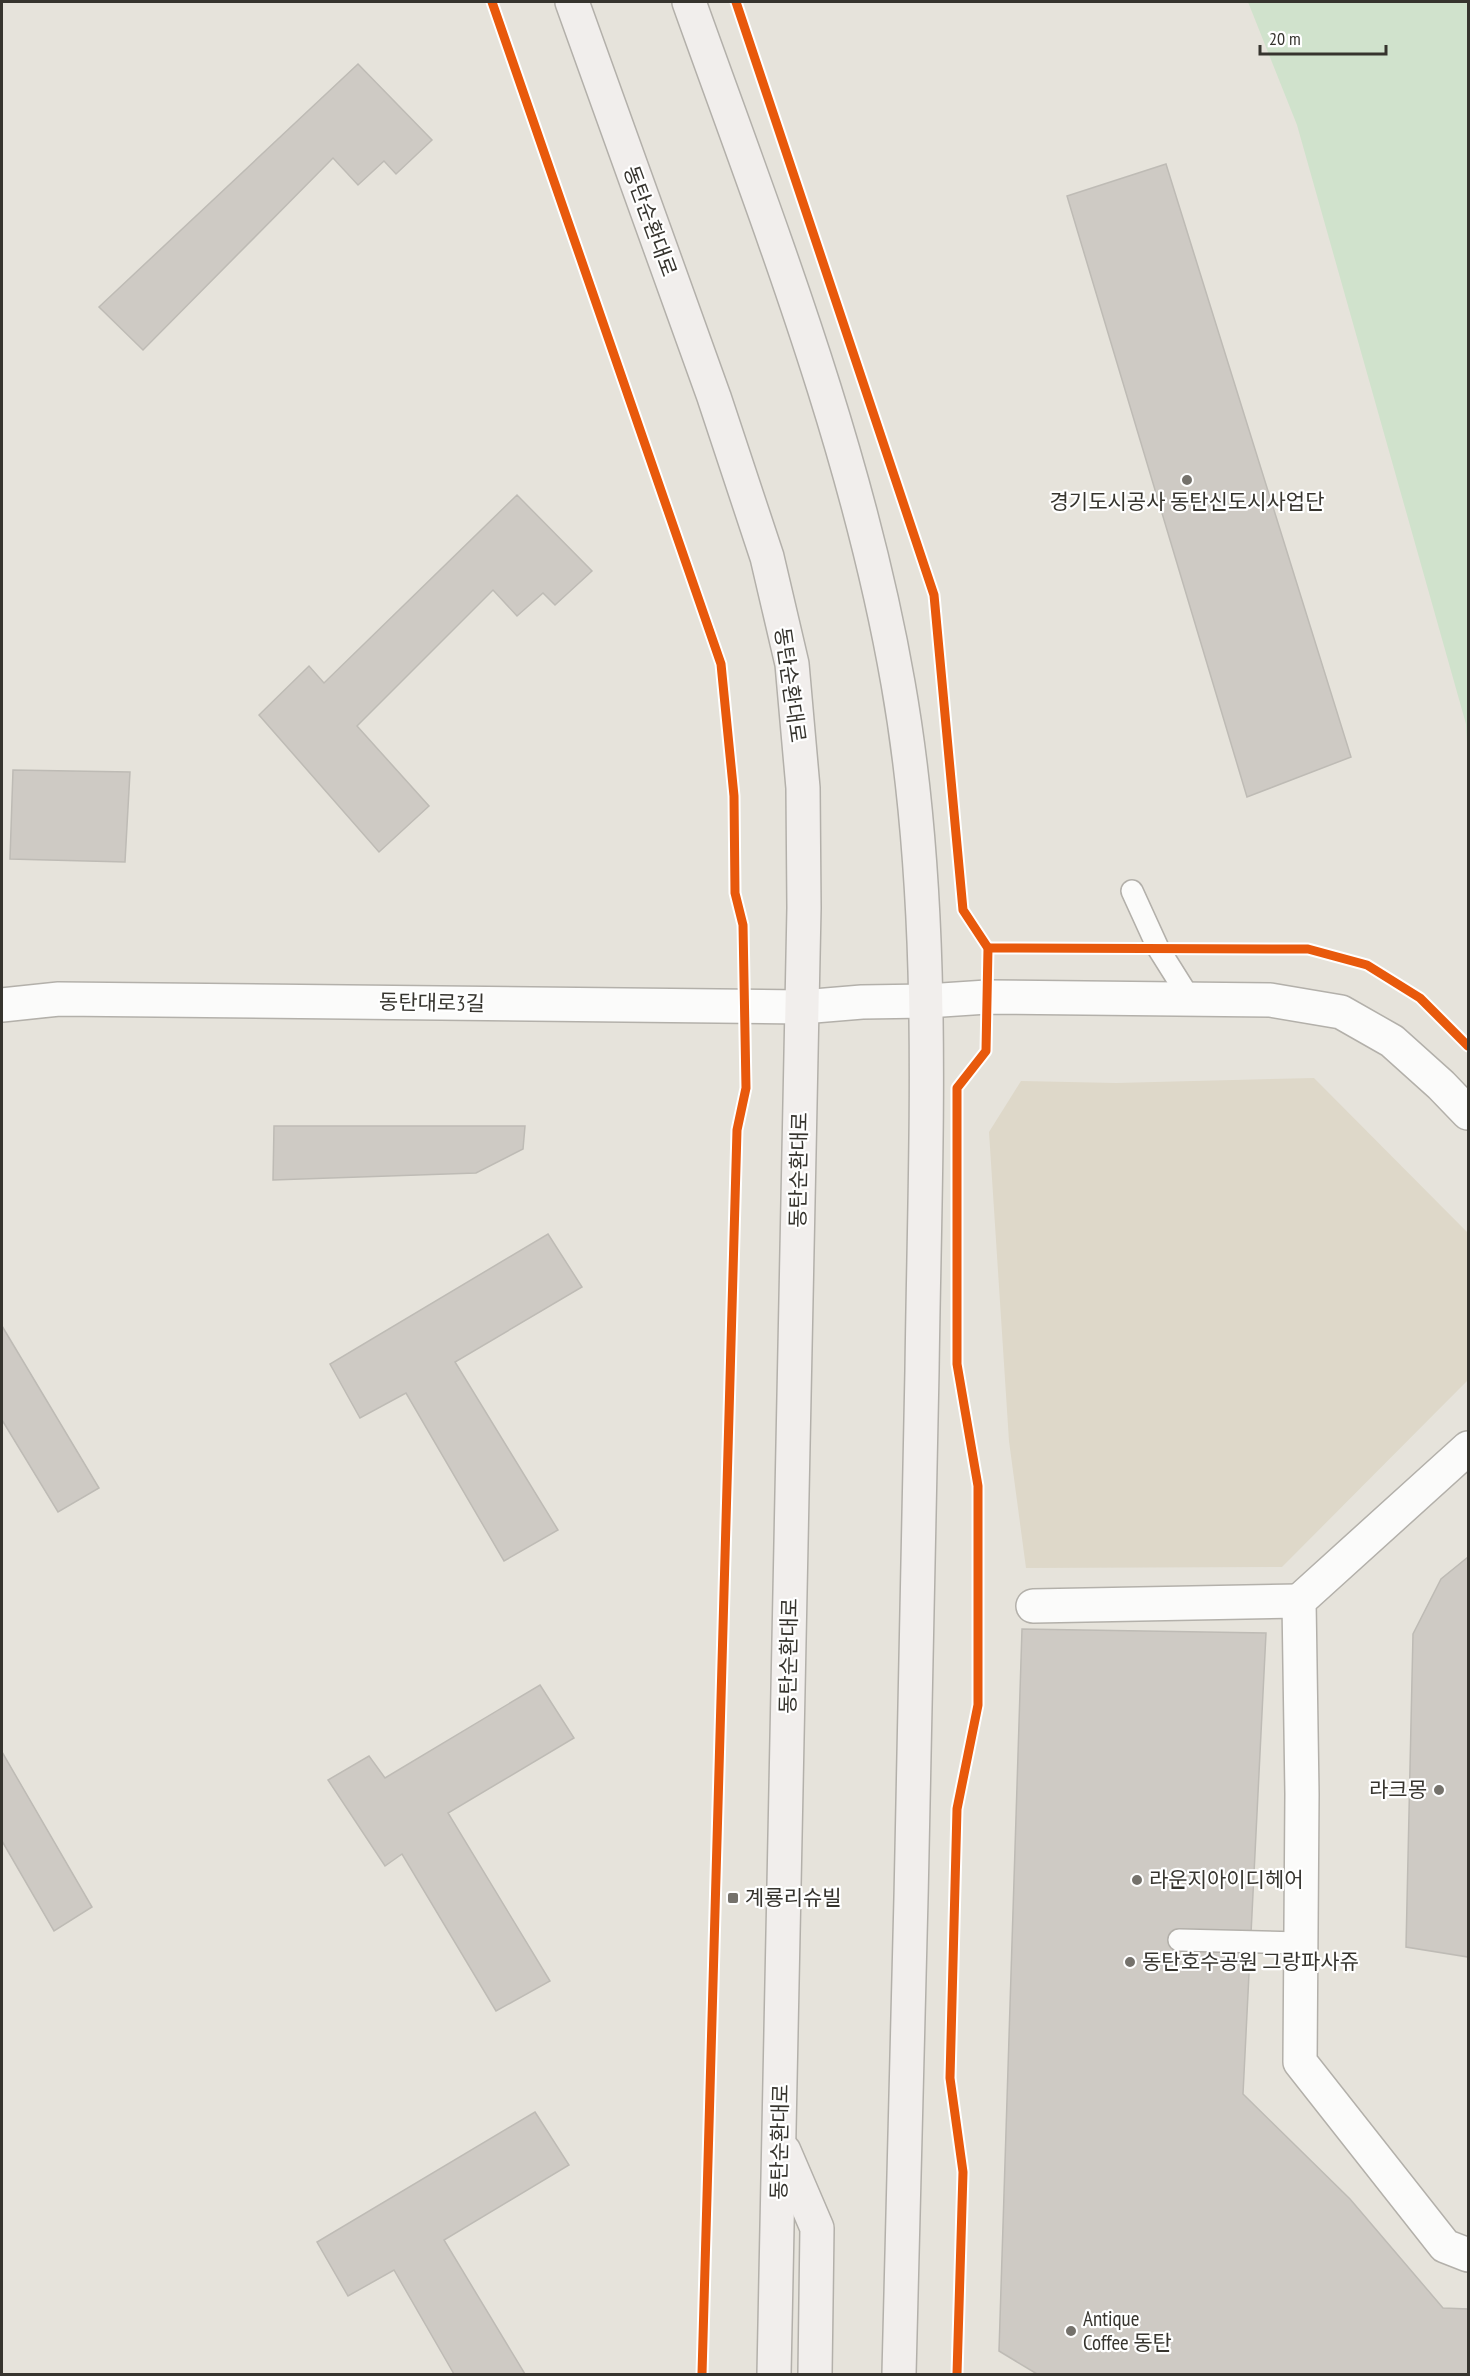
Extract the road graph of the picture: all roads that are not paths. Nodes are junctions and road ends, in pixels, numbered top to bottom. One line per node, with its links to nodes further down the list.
1 (572, 2): 7 (main road, 동탄순환대로)
2 (689, 2): 5 (main road)
3 (1132, 891): 4 (lane)
4 (1190, 999): 5 (street, 동탄대로3길); 8 (street, 동탄대로3길)
5 (927, 1001): 7 (street, 동탄대로3길); 18 (main road)
6 (2, 1005): 7 (street, 동탄대로3길)
7 (802, 1007): 14 (main road, 동탄순환대로)
8 (1468, 1113)
9 (1468, 1448): 10 (street)
10 (1299, 1601): 11 (street); 13 (street)
11 (1032, 1606)
12 (1179, 1940): 13 (lane)
13 (1300, 1942): 15 (street)
14 (780, 2142): 16 (main road, 동탄순환대로); 17 (main road)
15 (1468, 2255)
16 (774, 2374)
17 (815, 2374)
18 (899, 2374)

